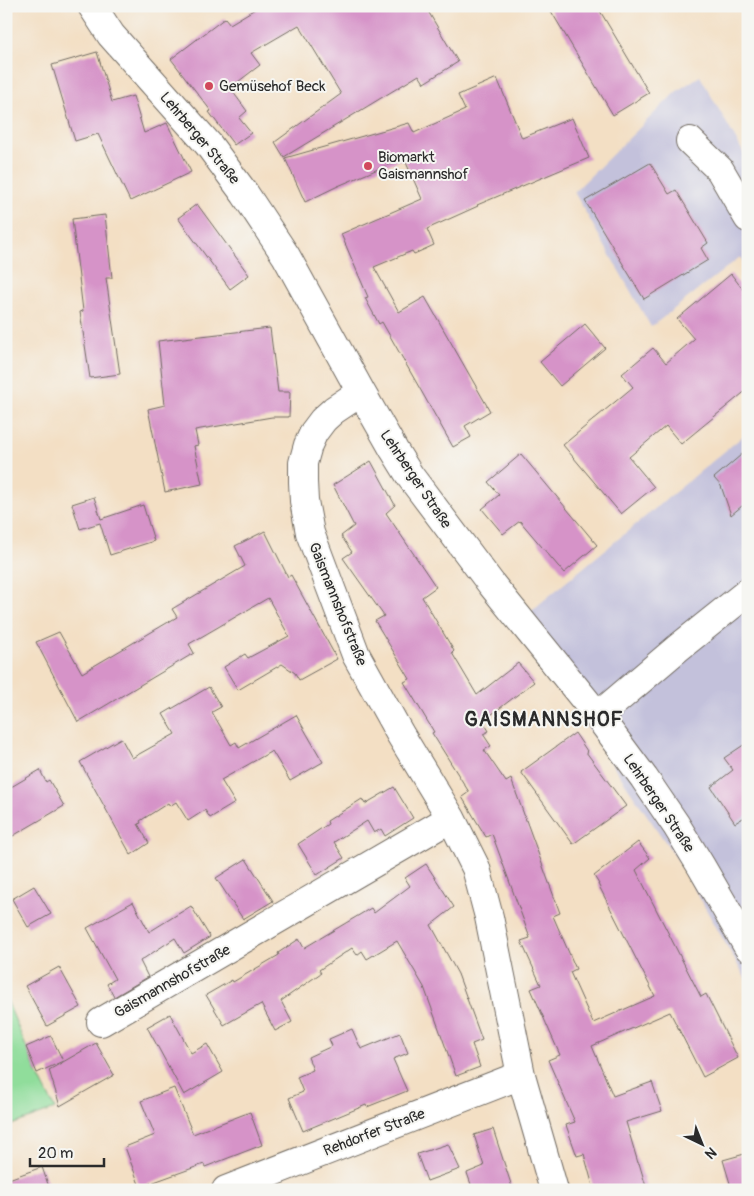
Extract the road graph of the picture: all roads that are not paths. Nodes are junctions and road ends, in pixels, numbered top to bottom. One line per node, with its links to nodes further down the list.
1 (92, 6): 4 (street, Lehrberger Straße)
2 (690, 141): 3 (street)
3 (748, 218)
4 (361, 392): 6 (street, Lehrberger Straße); 7 (street, Gaismannshofstraße)
5 (748, 592): 6 (street)
6 (598, 716): 8 (street, Lehrberger Straße)
7 (450, 818): 9 (street, Gaismannshofstraße); 10 (street, Gaismannshofstraße)
8 (748, 948)
9 (101, 1022)
10 (521, 1075): 11 (street, Rehdorfer Straße); 12 (street, Gaismannshofstraße)
11 (226, 1190)
12 (554, 1190)

